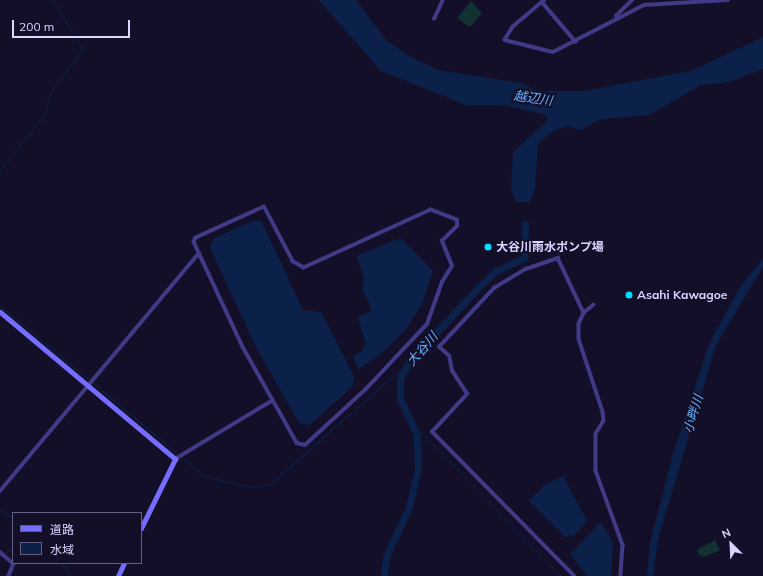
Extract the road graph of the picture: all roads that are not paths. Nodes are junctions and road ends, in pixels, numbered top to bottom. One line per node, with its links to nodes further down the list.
1 (443, 0): 9 (street)
2 (536, 0): 6 (street)
3 (631, 0): 8 (street); 10 (street)
4 (728, 0): 7 (street)
5 (678, 1): 7 (street); 8 (street)
6 (542, 2): 11 (street); 11 (street)
7 (707, 2)
8 (639, 7): 10 (street)
9 (434, 19)
10 (614, 19): 11 (street)
11 (576, 42)
12 (199, 253): 16 (street); 17 (street); 17 (street)
13 (594, 305): 15 (street)
14 (0, 312): 16 (street)
15 (584, 313): 27 (street); 28 (street)
16 (88, 385): 18 (street); 19 (street)
17 (273, 400): 18 (street)
18 (175, 459): 20 (street)
19 (0, 491)
20 (142, 526)
21 (0, 552): 22 (street)
22 (12, 562)
23 (14, 564): 25 (street)
24 (124, 564): 26 (street)
25 (9, 576)
26 (118, 576)
27 (574, 576)
28 (621, 576)

